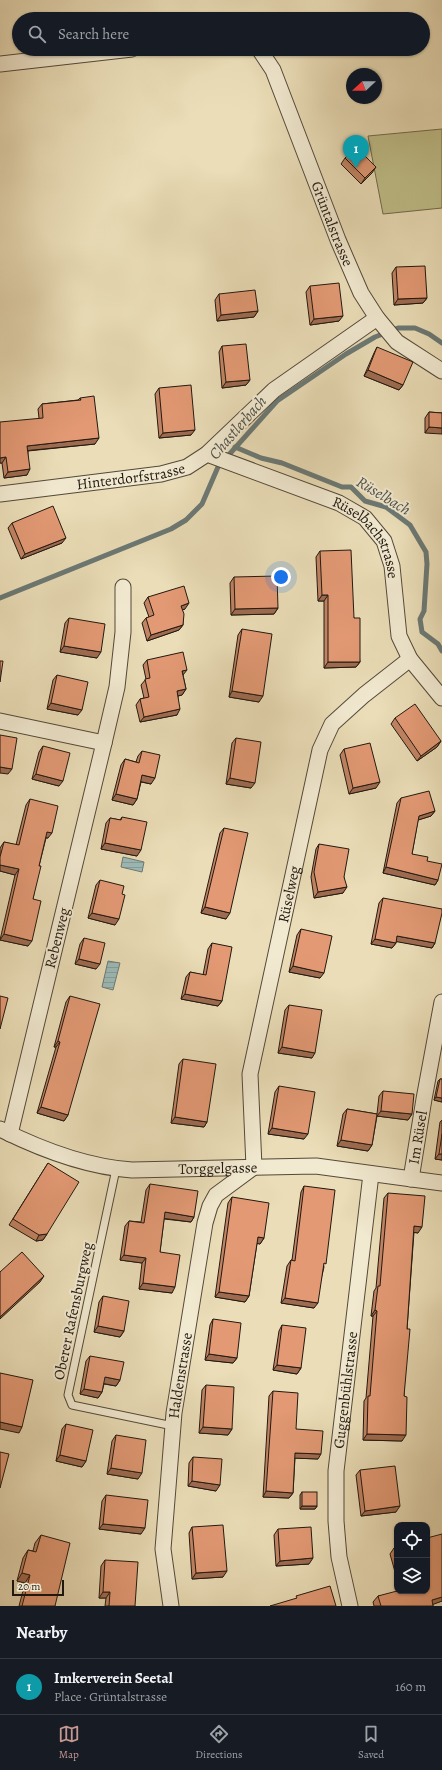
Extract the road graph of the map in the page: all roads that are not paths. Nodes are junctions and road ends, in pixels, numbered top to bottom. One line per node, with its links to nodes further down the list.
1 (70, 56): 3 (street)
2 (264, 56): 4 (street, Grüntalstrasse)
3 (0, 64)
4 (379, 320): 5 (street, Grüntalstrasse); 6 (street, Hinterdorfstrasse)
5 (442, 371)
6 (211, 456): 7 (street, Hinterdorfstrasse); 9 (street, Rüselbachstrasse)
7 (0, 494)
8 (124, 587): 12 (street, Rebenweg)
9 (410, 659): 10 (street, Rüselbachstrasse); 15 (street, Rüselweg)
10 (442, 698)
11 (0, 721): 12 (street)
12 (104, 743): 14 (street, Rebenweg)
13 (442, 1002): 18 (street, Im Rüsel)
14 (5, 1131): 16 (street, Torggelgasse)
15 (254, 1167): 16 (street, Torggelgasse); 17 (street, Torggelgasse); 20 (street, Haldenstrasse)
16 (116, 1169): 20 (lane, Oberer Rafensburgweg)
17 (371, 1174): 18 (street, Torggelgasse); 22 (street, Guggenbühlstrasse)
18 (412, 1179): 19 (street, Torggelgasse)
19 (442, 1183)
20 (173, 1426): 21 (street, Haldenstrasse)
21 (171, 1606)
22 (350, 1606)

